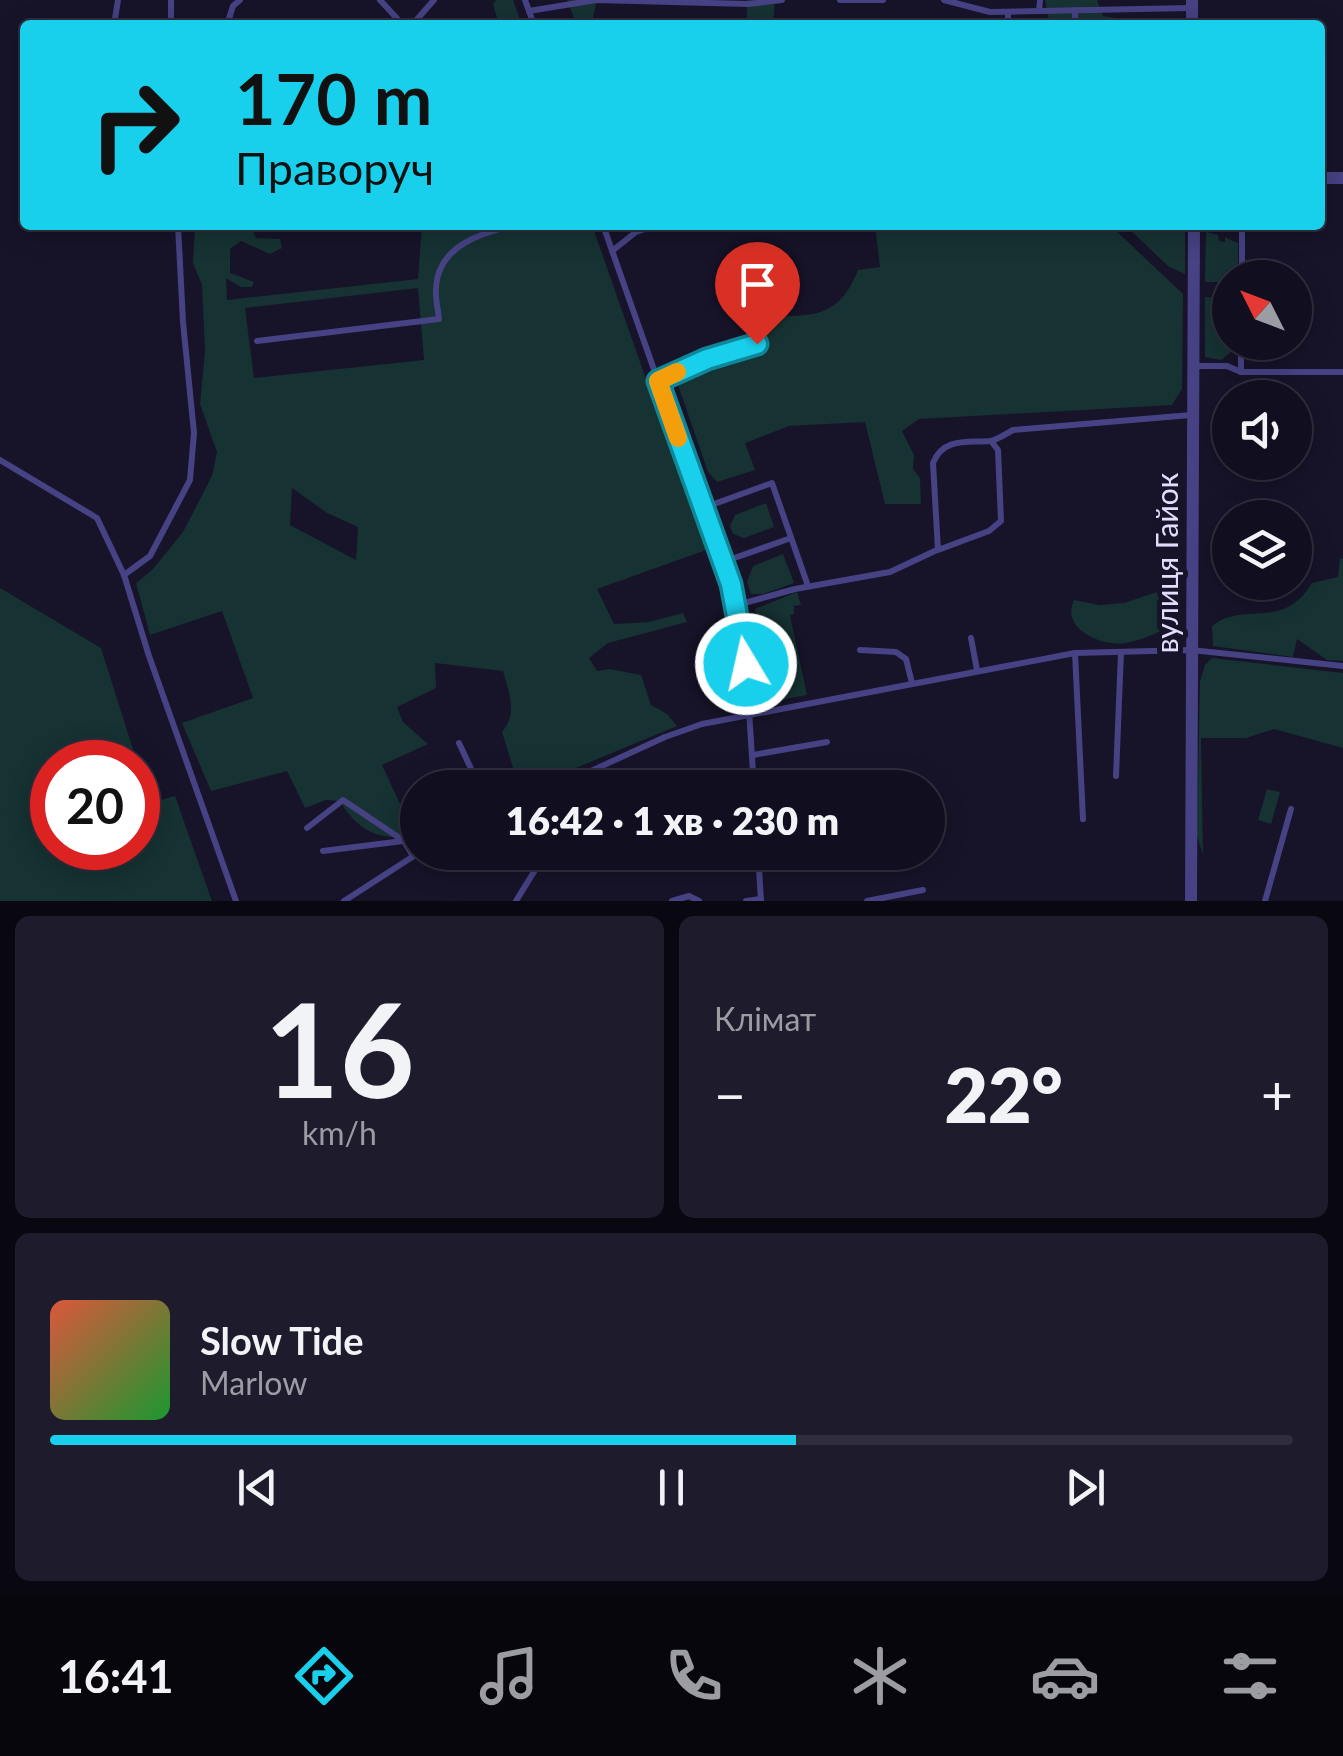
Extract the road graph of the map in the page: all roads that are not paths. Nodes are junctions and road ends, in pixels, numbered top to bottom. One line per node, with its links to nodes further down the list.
1 (380, 0): 14 (lane)
2 (434, 0): 15 (lane)
3 (525, 0): 11 (lane)
4 (782, 0): 11 (lane)
5 (840, 0): 6 (lane)
6 (883, 0)
7 (944, 0): 13 (lane)
8 (1040, 0): 12 (lane)
9 (1192, 4): 10 (lane)
10 (1074, 10): 12 (lane); 18 (lane)
11 (529, 11): 16 (lane)
12 (1039, 11): 13 (lane)
13 (1008, 12): 17 (lane)
14 (398, 20)
15 (416, 20)
16 (532, 20)
17 (1008, 20)
18 (1074, 20)
19 (178, 230): 41 (lane)
20 (493, 230): 28 (lane)
21 (605, 230): 26 (lane)
22 (642, 230): 26 (lane)
23 (1194, 230): 30 (street, вулиця Гайок)
24 (1242, 230): 27 (lane)
25 (746, 247): 33 (lane)
26 (612, 251): 33 (lane)
27 (1242, 260)
28 (257, 342)
29 (1240, 360): 31 (lane)
30 (1192, 366): 31 (lane); 34 (street, вулиця Гайок)
31 (1240, 372): 32 (lane)
32 (1343, 372)
33 (658, 381): 37 (lane)
34 (1191, 415): 35 (lane); 46 (street, вулиця Гайок)
35 (991, 441): 39 (lane); 39 (lane)
36 (0, 460): 41 (lane)
37 (703, 508): 38 (lane); 40 (lane)
38 (791, 538): 40 (lane); 42 (lane)
39 (938, 550): 42 (lane)
40 (723, 562): 43 (lane)
41 (124, 576): 71 (lane)
42 (808, 586): 43 (lane)
43 (737, 605): 52 (lane)
44 (972, 638): 50 (lane)
45 (860, 650): 51 (lane)
46 (1192, 650): 47 (lane); 49 (lane); 78 (street, вулиця Гайок)
47 (1120, 652): 48 (lane); 59 (lane)
48 (1076, 653): 50 (lane); 61 (lane)
49 (1343, 666)
50 (977, 670): 51 (lane)
51 (912, 683): 52 (lane)
52 (750, 714): 55 (lane); 57 (lane)
53 (827, 742): 55 (lane)
54 (459, 743): 56 (lane)
55 (752, 755): 58 (lane)
56 (472, 770)
57 (593, 770)
58 (753, 770)
59 (1116, 776)
60 (1291, 810): 79 (lane)
61 (1084, 819)
62 (307, 828): 63 (lane)
63 (400, 838)
64 (400, 841): 65 (lane)
65 (323, 851)
66 (400, 865): 72 (lane)
67 (535, 870): 73 (lane)
68 (759, 870): 70 (lane)
69 (924, 890): 77 (lane)
70 (761, 900): 76 (lane)
71 (236, 901)
72 (344, 901)
73 (516, 901)
74 (672, 901): 75 (lane)
75 (699, 901)
76 (746, 901)
77 (867, 901)
78 (1191, 901)
79 (1265, 901)

